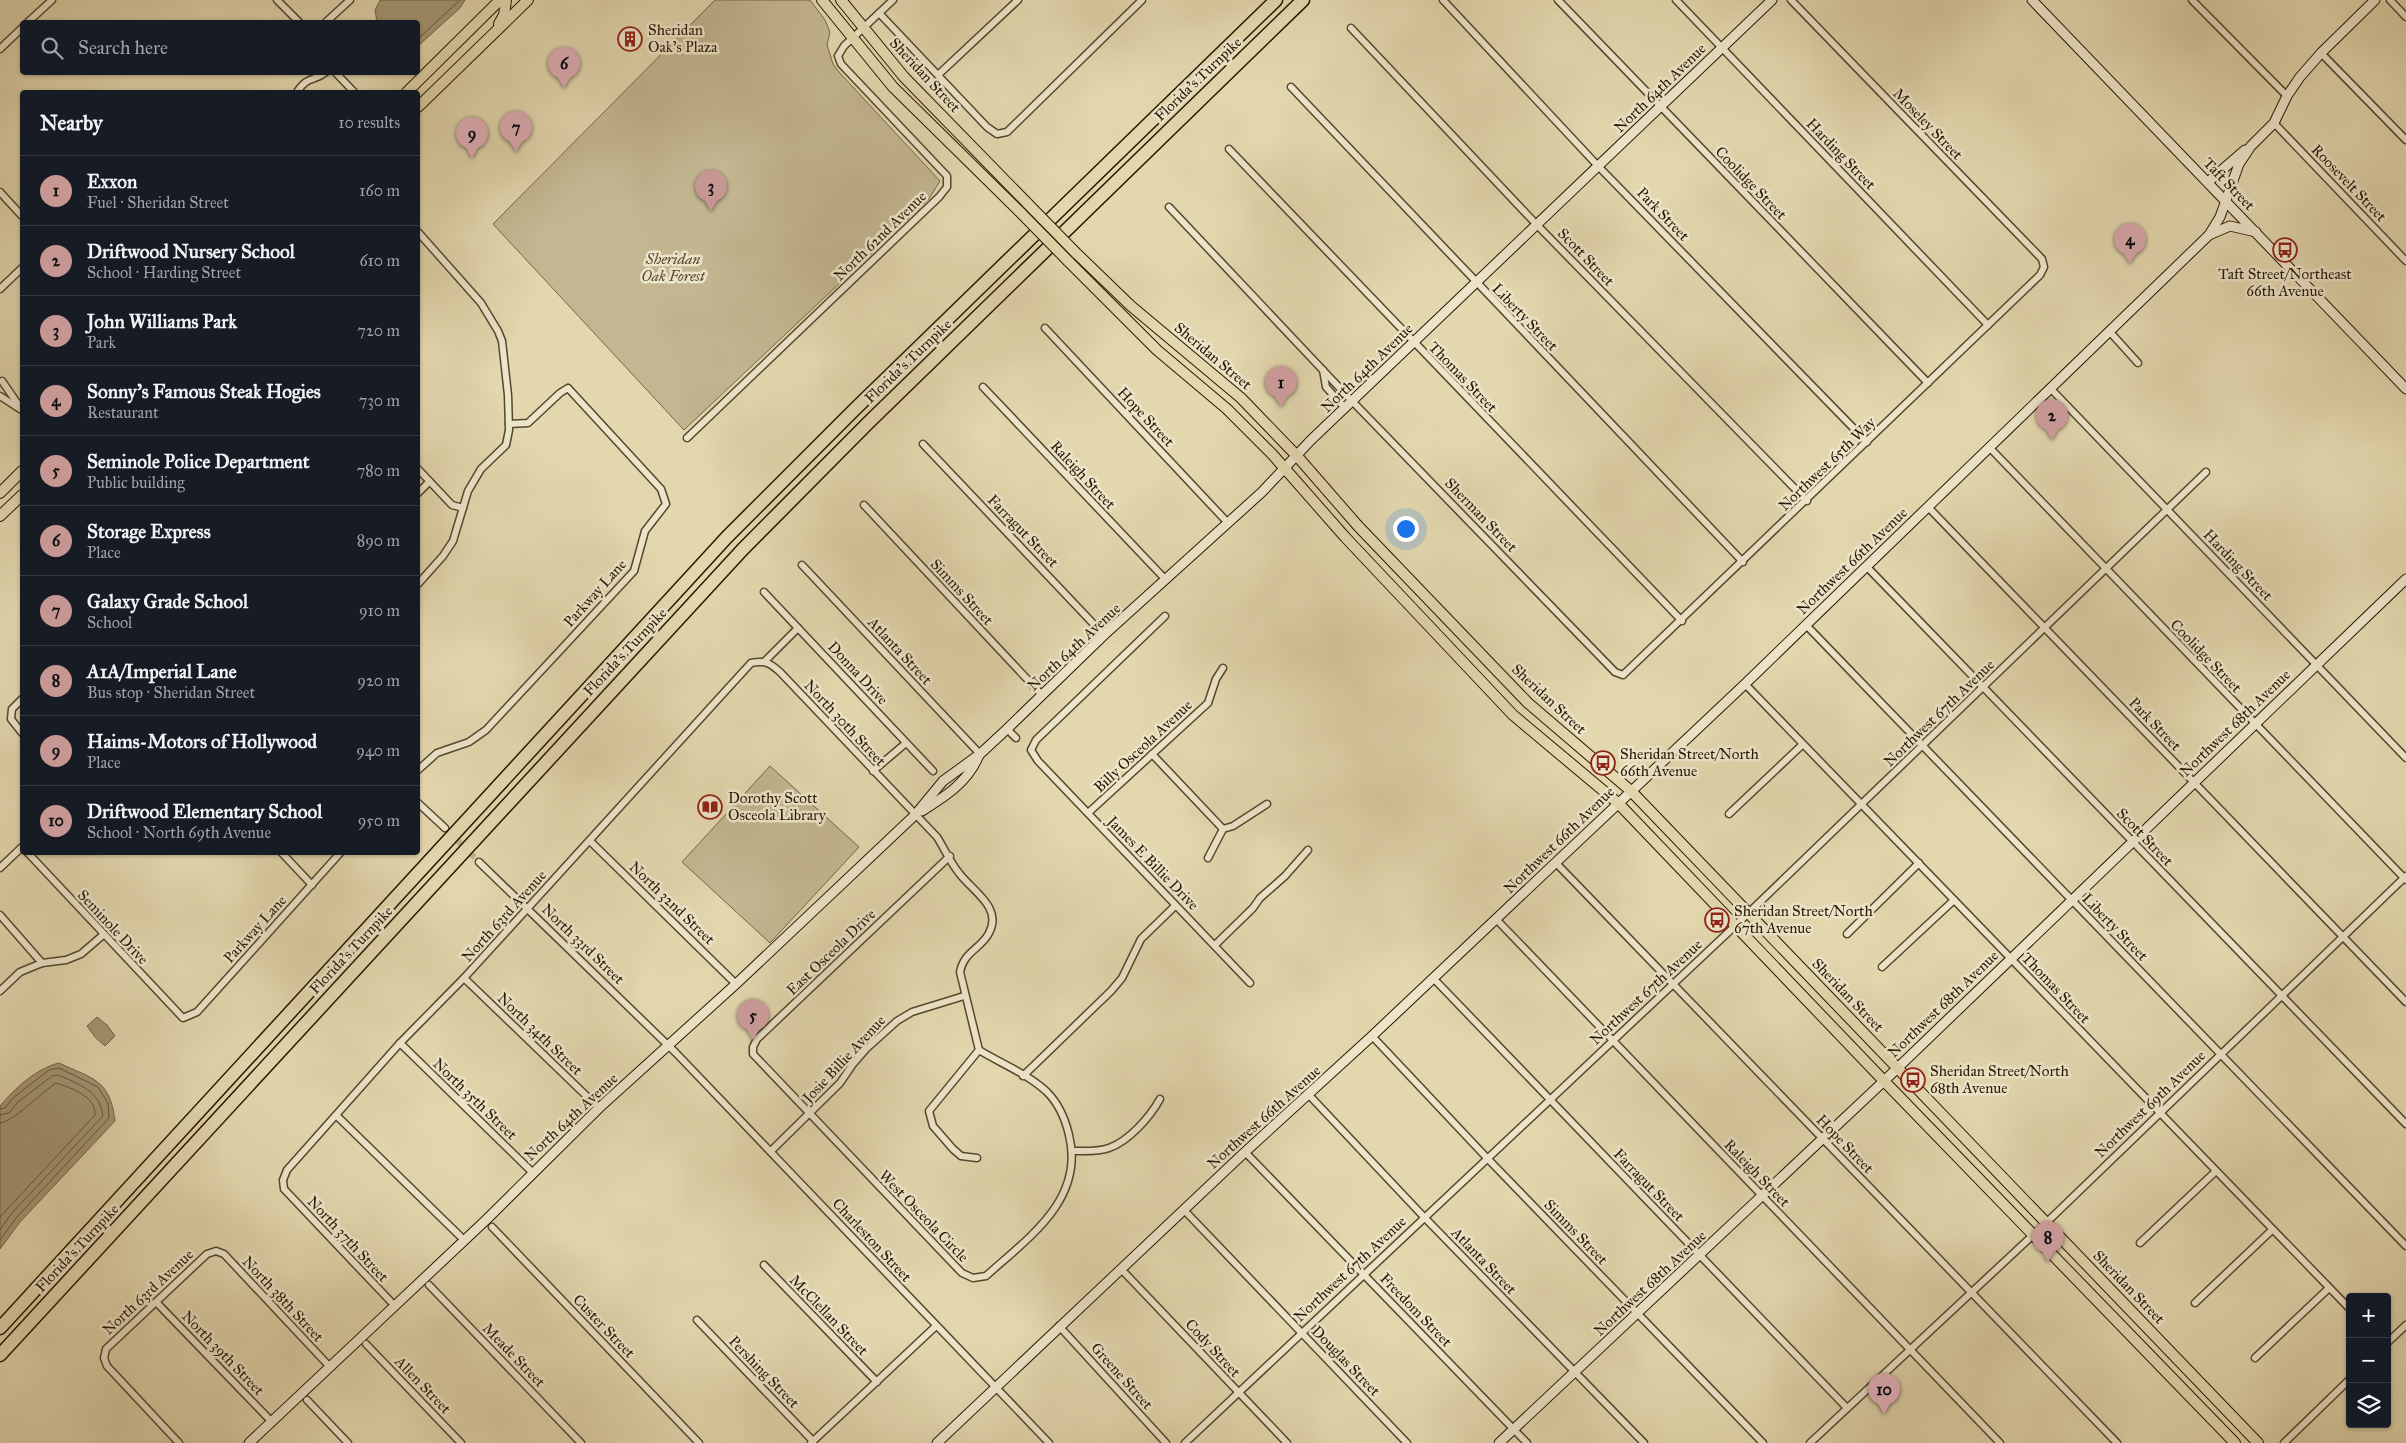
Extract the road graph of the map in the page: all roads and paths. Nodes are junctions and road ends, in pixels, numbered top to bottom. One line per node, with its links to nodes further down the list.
1 (52, 0): 24 (street)
2 (277, 0): 25 (street)
3 (350, 0): 26 (street)
4 (528, 0): 30 (main road)
5 (822, 0): 31 (main road, Sheridan Street)
6 (841, 0): 28 (main road, Sheridan Street)
7 (893, 0): 22 (street)
8 (1018, 0): 35 (street)
9 (1142, 0): 35 (street, Sheridan Street)
10 (1276, 0): 240 (highway, Florida's Turnpike)
11 (1303, 0): 245 (highway, Florida's Turnpike)
12 (1443, 0): 49 (street, Park Street)
13 (1558, 0): 44 (street, Coolidge Street)
14 (1676, 0): 32 (street, Harding Street)
15 (1772, 0): 32 (street, North 64th Avenue)
16 (1791, 0): 61 (street, Moseley Street)
17 (2032, 0): 50 (street, Taft Street)
18 (2192, 0): 42 (street)
19 (2375, 0): 34 (street)
20 (2390, 0): 23 (street)
21 (500, 1): 30 (main road); 41 (main road)
22 (880, 13): 28 (street); 35 (street, Sheridan Street)
23 (2406, 17)
24 (30, 20)
25 (297, 20)
26 (328, 20)
27 (1351, 28): 55 (street, Scott Street)
28 (863, 29): 31 (street); 59 (main road, Sheridan Street, bridge)
29 (20, 30): 33 (street)
30 (495, 32): 43 (main road)
31 (852, 38): 59 (main road, Sheridan Street, bridge); 80 (street, North 62nd Avenue)
32 (1721, 48): 44 (street, North 64th Avenue); 65 (street, Harding Street)
33 (0, 49)
34 (2321, 52): 42 (street); 46 (street)
35 (938, 74)
36 (323, 75): 39 (street)
37 (338, 75): 40 (street)
38 (1291, 87): 63 (street, Liberty Street)
39 (299, 90)
40 (352, 90)
41 (409, 90)
42 (2286, 96): 45 (street)
43 (420, 105)
44 (1660, 107): 49 (street, North 64th Avenue); 71 (street, Coolidge Street)
45 (2274, 123): 47 (street); 60 (street, Roosevelt Street)
46 (2406, 140)
47 (2251, 146): 50 (street); 52 (street, Northwest 66th Avenue)
48 (1229, 148): 68 (street, Thomas Street)
49 (1598, 166): 55 (street, North 64th Avenue); 81 (street, Park Street)
50 (2208, 182): 52 (street, Taft Street)
51 (0, 192): 54 (street)
52 (2226, 201): 56 (street, Taft Street); 58 (street, Northwest 66th Avenue)
53 (1170, 207): 76 (street, Sherman Street)
54 (20, 214)
55 (1537, 224): 63 (street, North 64th Avenue); 93 (street, Scott Street)
56 (2256, 232): 58 (street); 74 (street, Taft Street)
57 (420, 234): 79 (street)
58 (2209, 235): 67 (street, Northwest 66th Avenue)
59 (1072, 257): 84 (main road, Sheridan Street); 85 (main road, Sheridan Street)
60 (2406, 261)
61 (2044, 267): 65 (street, Northwest 65th Way)
62 (20, 270): 64 (street)
63 (1475, 283): 68 (street, North 64th Avenue); 100 (street, Liberty Street)
64 (0, 289)
65 (1988, 325): 71 (street, Northwest 65th Way)
66 (1045, 328): 99 (street, Hope Street)
67 (2110, 332): 69 (street); 73 (street, Northwest 66th Avenue)
68 (1413, 343): 76 (street, North 64th Avenue); 109 (street, Thomas Street)
69 (2138, 362)
70 (2, 381): 77 (street)
71 (1928, 383): 81 (street, Northwest 65th Way)
72 (982, 387): 105 (street, Raleigh Street)
73 (2051, 389): 83 (street, Northwest 66th Avenue); 97 (street, Harding Street)
74 (2406, 389)
75 (0, 396): 78 (street)
76 (1349, 404): 84 (street, North 64th Avenue); 117 (street, Sherman Street)
77 (20, 408)
78 (20, 410)
79 (508, 424): 96 (street); 132 (street, Parkway Lane)
80 (688, 438)
81 (1868, 442): 93 (street, Northwest 65th Way)
82 (922, 444): 113 (street, Farragut Street)
83 (1990, 448): 95 (street, Northwest 66th Avenue); 103 (street, Coolidge Street)
84 (1297, 456): 85 (street, North 64th Avenue); 136 (main road, Sheridan Street)
85 (1286, 468): 99 (street, North 64th Avenue); 137 (main road, Sheridan Street)
86 (420, 471): 89 (street)
87 (2206, 472): 97 (street, Northwest 67th Avenue)
88 (20, 473): 91 (main road)
89 (429, 482): 90 (street); 96 (street)
90 (420, 492)
91 (0, 493)
92 (20, 497): 98 (main road)
93 (1806, 501): 100 (street, Northwest 65th Way)
94 (864, 505): 120 (street, Simms Street)
95 (1928, 507): 102 (street, Northwest 66th Avenue); 111 (street, Park Street)
96 (463, 508): 106 (street)
97 (2167, 510): 103 (street, Northwest 67th Avenue); 115 (street, Harding Street)
98 (0, 516)
99 (1228, 522): 105 (street, North 64th Avenue)
100 (1743, 562): 109 (street, Northwest 65th Way)
101 (802, 565): 129 (street, Atlanta Street)
102 (1867, 567): 110 (street, Northwest 66th Avenue); 119 (street, Scott Street)
103 (2106, 569): 111 (street, Northwest 67th Avenue); 122 (street, Coolidge Street)
104 (2405, 579): 115 (street, Northwest 68th Avenue)
105 (1166, 580): 113 (street, North 64th Avenue)
106 (420, 582)
107 (764, 592): 112 (street, Donna Drive)
108 (1165, 616): 141 (street, James E Billie Drive)
109 (1682, 621): 117 (street, Northwest 65th Way)
110 (1806, 625): 118 (street, Northwest 66th Avenue); 128 (street, Liberty Street)
111 (2045, 627): 119 (street, Northwest 67th Avenue); 135 (street, Park Street)
112 (798, 628): 114 (street); 126 (street, Donna Drive)
113 (1104, 635): 120 (street, North 64th Avenue)
114 (765, 662): 133 (street, North 30th Street); 146 (street, North 63rd Avenue)
115 (2316, 664): 122 (street, Northwest 68th Avenue); 131 (street, Harding Street)
116 (1223, 668): 130 (street, Billy Osceola Avenue)
117 (1623, 675)
118 (1745, 684): 127 (street, Thomas Street); 136 (street, Northwest 66th Avenue)
119 (1983, 688): 128 (street, Northwest 67th Avenue); 147 (street, Scott Street)
120 (1042, 695): 123 (street, North 64th Avenue)
121 (20, 701): 124 (street)
122 (2254, 724): 135 (street, Northwest 68th Avenue); 159 (street, Coolidge Street)
123 (1007, 729): 125 (street); 129 (street, North 64th Avenue)
124 (20, 731)
125 (1016, 738)
126 (906, 743): 133 (street); 134 (street, Donna Drive)
127 (1802, 745): 140 (street, Thomas Street); 142 (street)
128 (1923, 746): 140 (street, Northwest 67th Avenue); 162 (street, Liberty Street)
129 (980, 754): 143 (street, North 64th Avenue); 143 (street, North 64th Avenue)
130 (1152, 754): 141 (street, Billy Osceola Avenue); 145 (street)
131 (2406, 758)
132 (420, 768)
133 (873, 770): 143 (street, North 30th Street)
134 (933, 771)
135 (2193, 782): 147 (street, Northwest 68th Avenue); 171 (street, Park Street)
136 (1630, 791): 137 (street, Northwest 66th Avenue); 165 (main road, Sheridan Street)
137 (1618, 803): 156 (street, Northwest 66th Avenue); 168 (main road, Sheridan Street)
138 (1268, 804): 145 (street)
139 (420, 805): 144 (street)
140 (1862, 805): 157 (street, Thomas Street); 165 (street, Northwest 67th Avenue)
141 (1088, 813): 163 (street, James E Billie Drive)
142 (1729, 814)
143 (915, 815): 153 (street); 179 (street, North 64th Avenue)
144 (445, 828)
145 (1223, 828): 154 (street)
146 (590, 841): 164 (street, North 63rd Avenue); 179 (street, North 32nd Street)
147 (2133, 842): 162 (street, Northwest 68th Avenue); 183 (street, Scott Street)
148 (20, 850): 158 (street)
149 (1308, 850): 172 (street)
150 (30, 855): 170 (street, Seminole Drive)
151 (285, 855): 160 (street)
152 (338, 855): 160 (street, Parkway Lane)
153 (950, 856): 182 (street); 201 (street, East Osceola Drive)
154 (1208, 858)
155 (479, 862): 164 (street, North 33rd Street)
156 (1556, 863): 167 (street, Northwest 66th Avenue); 180 (street, Hope Street)
157 (1919, 863): 161 (street, Thomas Street); 169 (street)
158 (0, 868)
159 (2405, 878): 171 (street, Northwest 69th Avenue)
160 (312, 885): 185 (street, Parkway Lane)
161 (1954, 900): 173 (street, Thomas Street); 175 (street)
162 (2072, 901): 173 (street, Northwest 68th Avenue); 192 (street, Liberty Street)
163 (1175, 906): 172 (street, James E Billie Drive); 194 (street)
164 (528, 908): 176 (street, North 63rd Avenue); 189 (street, North 33rd Street)
165 (1749, 913): 168 (street, Northwest 67th Avenue); 193 (main road, Sheridan Street)
166 (0, 915): 174 (street)
167 (1496, 920): 177 (street, Northwest 66th Avenue); 187 (street, Raleigh Street)
168 (1736, 925): 180 (street, Northwest 67th Avenue); 195 (main road, Sheridan Street)
169 (1847, 934)
170 (103, 935): 174 (street); 185 (street, Seminole Drive)
171 (2342, 937): 183 (street, Northwest 69th Avenue); 184 (street, Park Street)
172 (1215, 945): 178 (street, James E Billie Drive)
173 (2010, 959): 193 (street, Northwest 68th Avenue); 200 (street, Thomas Street)
174 (42, 963): 181 (street)
175 (1882, 968)
176 (464, 978): 188 (street, North 63rd Avenue); 199 (street, North 34th Street)
177 (1434, 978): 186 (street, Northwest 66th Avenue); 198 (street, Farragut Street)
178 (1250, 983)
179 (736, 984): 189 (street, North 64th Avenue)
180 (1673, 984): 187 (street, Northwest 67th Avenue); 204 (street, Hope Street)
181 (0, 991)
182 (964, 996): 190 (street); 201 (street, Josie Billie Avenue)
183 (2282, 996): 192 (street, Northwest 69th Avenue); 203 (street, Scott Street)
184 (2406, 1002)
185 (183, 1018)
186 (1372, 1036): 196 (street, Northwest 66th Avenue); 209 (street, Simms Street)
187 (1611, 1041): 198 (street, Northwest 67th Avenue); 213 (street, Raleigh Street)
188 (400, 1043): 202 (street, North 63rd Avenue); 211 (street, North 35th Street)
189 (669, 1045): 191 (street, North 33rd Street); 199 (street, North 64th Avenue)
190 (978, 1050): 194 (street, West Osceola Circle); 208 (street)
191 (676, 1053): 205 (street, Charleston Street)
192 (2220, 1054): 200 (street, Northwest 69th Avenue); 222 (street, Liberty Street)
193 (1897, 1068): 195 (street, Northwest 68th Avenue); 216 (main road, Sheridan Street)
194 (1023, 1076): 206 (street, West Osceola Circle)
195 (1884, 1081): 204 (street, Northwest 68th Avenue); 219 (main road, Sheridan Street)
196 (1308, 1094): 207 (street, Northwest 66th Avenue); 215 (street, Atlanta Street)
197 (1160, 1099): 206 (street)
198 (1549, 1099): 209 (street, Northwest 67th Avenue); 224 (street, Farragut Street)
199 (599, 1108): 211 (street, North 64th Avenue)
200 (2160, 1112): 210 (street, Thomas Street); 216 (street, Northwest 69th Avenue)
201 (808, 1114): 205 (street, Josie Billie Avenue); 206 (street, West Osceola Circle)
202 (337, 1116): 212 (street, North 63rd Avenue); 220 (street)
203 (2406, 1124)
204 (1822, 1139): 213 (street, Northwest 68th Avenue); 230 (street, Hope Street)
205 (770, 1151): 238 (street, Charleston Street)
206 (1073, 1151)
207 (1245, 1152): 214 (street, Northwest 66th Avenue); 227 (street, Freedom Street)
208 (977, 1158)
209 (1487, 1158): 215 (street, Northwest 67th Avenue); 235 (street, Simms Street)
210 (2216, 1171): 218 (street, Thomas Street); 221 (street)
211 (532, 1172): 220 (street, North 64th Avenue)
212 (284, 1189): 233 (street, North 37th Street)
213 (1762, 1196): 224 (street, Northwest 68th Avenue); 244 (street, Raleigh Street)
214 (1184, 1210): 226 (street, Northwest 66th Avenue); 241 (street, Douglas Street)
215 (1424, 1217): 227 (street, Northwest 67th Avenue); 248 (street, Atlanta Street)
216 (2046, 1223): 219 (street, Northwest 69th Avenue); 278 (main road, Sheridan Street)
217 (492, 1227): 263 (street, Custer Street)
218 (2272, 1230): 229 (street, Thomas Street); 232 (street)
219 (2033, 1234): 230 (street, Northwest 69th Avenue); 277 (main road, Sheridan Street)
220 (464, 1240): 233 (street, North 64th Avenue)
221 (2140, 1243)
222 (2406, 1246)
223 (216, 1251): 231 (street, North 63rd Avenue); 247 (street, North 38th Street)
224 (1699, 1256): 235 (street, Northwest 68th Avenue); 254 (street, Farragut Street)
225 (764, 1265): 249 (street, McClellan Street)
226 (1121, 1269): 239 (street, Northwest 66th Avenue); 252 (street, Cody Street)
227 (1363, 1274): 241 (street, Northwest 67th Avenue); 256 (street, Freedom Street)
228 (429, 1285): 262 (street, Meade Street)
229 (2329, 1288): 234 (street, Thomas Street); 246 (street)
230 (1972, 1292): 244 (street, Northwest 69th Avenue); 276 (street, Hope Street)
231 (156, 1302): 255 (street, North 39th Street); 258 (street, North 63rd Avenue)
232 (2195, 1303)
233 (394, 1305): 247 (street, North 64th Avenue)
234 (2346, 1305)
235 (1638, 1313): 248 (street, Northwest 68th Avenue); 273 (street, Simms Street)
236 (697, 1320): 257 (street, Pershing Street)
237 (2406, 1325): 242 (street)
238 (936, 1326): 249 (street); 251 (street, Charleston Street)
239 (1059, 1326): 251 (street, Northwest 66th Avenue); 266 (street, Greene Street)
240 (0, 1328)
241 (1301, 1333): 252 (street, Northwest 67th Avenue); 269 (street, Douglas Street)
242 (2391, 1339)
243 (366, 1344): 261 (street, Allen Street)
244 (1910, 1349): 254 (street, Northwest 69th Avenue); 275 (street, Raleigh Street)
245 (0, 1355)
246 (2254, 1358)
247 (330, 1367): 255 (street, North 64th Avenue)
248 (1575, 1372): 256 (street, Northwest 68th Avenue); 272 (street, Atlanta Street)
249 (877, 1382): 257 (street)
250 (2346, 1383): 279 (street)
251 (996, 1386): 264 (street, Northwest 66th Avenue); 265 (street, Charleston Street)
252 (1238, 1393): 267 (street, Northwest 67th Avenue); 268 (street, Cody Street)
253 (307, 1400): 260 (street)
254 (1847, 1408): 274 (street, Northwest 69th Avenue)
255 (271, 1421): 259 (street, North 64th Avenue)
256 (1514, 1429): 270 (street, Northwest 68th Avenue); 271 (street, Freedom Street)
257 (812, 1442)
258 (179, 1443)
259 (249, 1443)
260 (348, 1443)
261 (462, 1443)
262 (581, 1443)
263 (699, 1443)
264 (937, 1443)
265 (1049, 1443)
266 (1166, 1443)
267 (1185, 1443)
268 (1287, 1443)
269 (1407, 1443)
270 (1499, 1443)
271 (1527, 1443)
272 (1644, 1443)
273 (1763, 1443)
274 (1810, 1443)
275 (2000, 1443)
276 (2117, 1443)
277 (2235, 1443)
278 (2258, 1443)
279 (2284, 1443)

